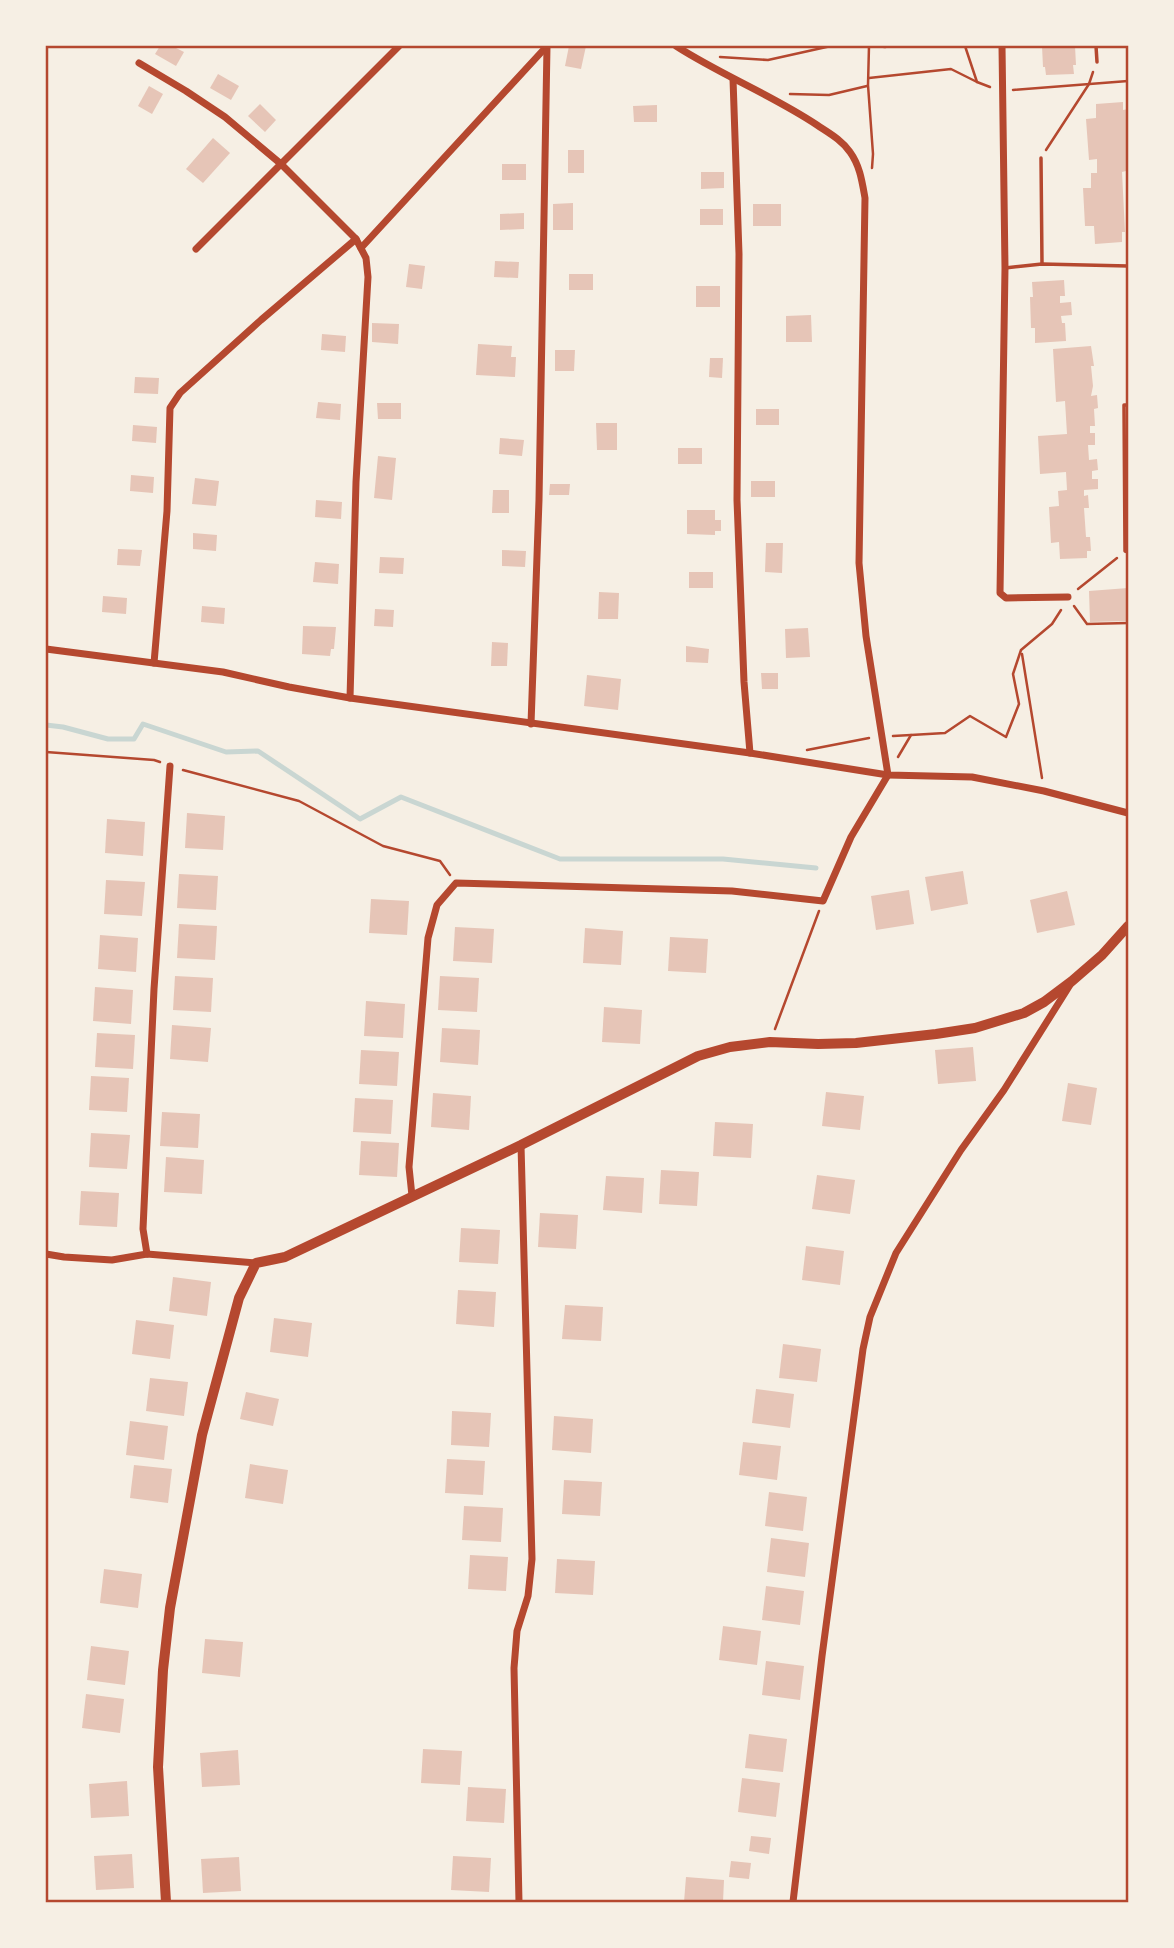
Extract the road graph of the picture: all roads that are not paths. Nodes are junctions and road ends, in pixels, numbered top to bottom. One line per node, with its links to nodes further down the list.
1 (399, 46): 10 (street)
2 (547, 46): 12 (street); 23 (street)
3 (676, 46): 8 (street)
4 (1002, 46): 16 (street)
5 (1096, 46): 6 (lane)
6 (1097, 62)
7 (139, 64): 10 (street)
8 (733, 79): 24 (street); 26 (street)
9 (1041, 158): 14 (lane)
10 (281, 164): 11 (street); 13 (street)
11 (356, 239): 12 (street); 21 (street)
12 (361, 248): 22 (street)
13 (196, 249)
14 (1042, 264): 15 (lane); 16 (lane)
15 (1129, 266)
16 (1005, 268): 19 (street)
17 (1129, 405): 18 (lane)
18 (1127, 552)
19 (1068, 597)
20 (46, 649): 21 (street)
21 (154, 663): 22 (street)
22 (350, 698): 23 (street)
23 (531, 724): 24 (street)
24 (750, 753): 26 (street)
25 (170, 766): 33 (street)
26 (888, 775): 27 (street); 31 (street)
27 (1129, 813)
28 (1129, 926): 29 (street)
29 (1072, 981): 30 (street); 37 (street)
30 (521, 1145): 31 (street); 36 (street)
31 (412, 1196): 34 (street)
32 (46, 1254): 33 (street)
33 (147, 1254): 34 (street)
34 (256, 1263): 35 (street)
35 (166, 1902)
36 (519, 1902)
37 (793, 1902)

